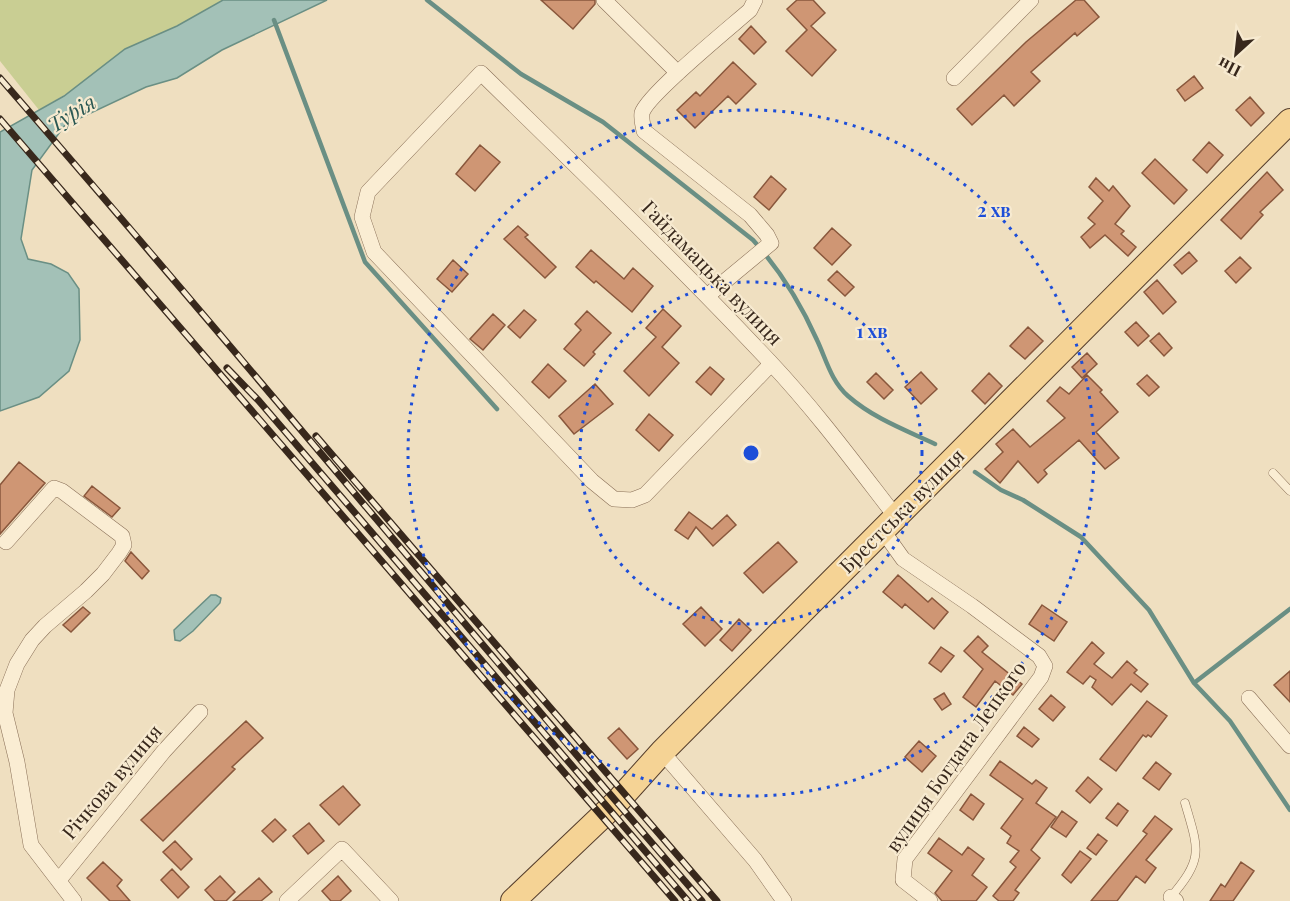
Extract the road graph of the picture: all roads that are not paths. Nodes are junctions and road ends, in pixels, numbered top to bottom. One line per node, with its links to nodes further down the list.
1 (604, 0): 4 (street)
2 (755, 0): 4 (street)
3 (1031, 0): 5 (street)
4 (678, 73): 7 (street)
5 (954, 78)
6 (1290, 121): 11 (main road, Брестська вулиця)
7 (706, 296): 8 (street, Гайдамацька вулиця); 8 (street, Гайдамацька вулиця)
8 (771, 364): 11 (street, Гайдамацька вулиця)
9 (1273, 472): 10 (lane)
10 (1290, 490)
11 (889, 524): 16 (main road, Брестська вулиця); 25 (street, вулиця Богдана Лепкого)
12 (6, 542): 18 (street, Річкова вулиця)
13 (1249, 698): 15 (street)
14 (200, 712): 18 (street, Річкова вулиця)
15 (1290, 746)
16 (662, 752): 23 (main road, Брестська вулиця); 24 (street)
17 (1185, 803): 19 (lane)
18 (59, 880): 20 (street, Річкова вулиця)
19 (1172, 900)
20 (74, 901)
21 (287, 901): 22 (street)
22 (391, 901)
23 (513, 901)
24 (784, 901)
25 (930, 901)

